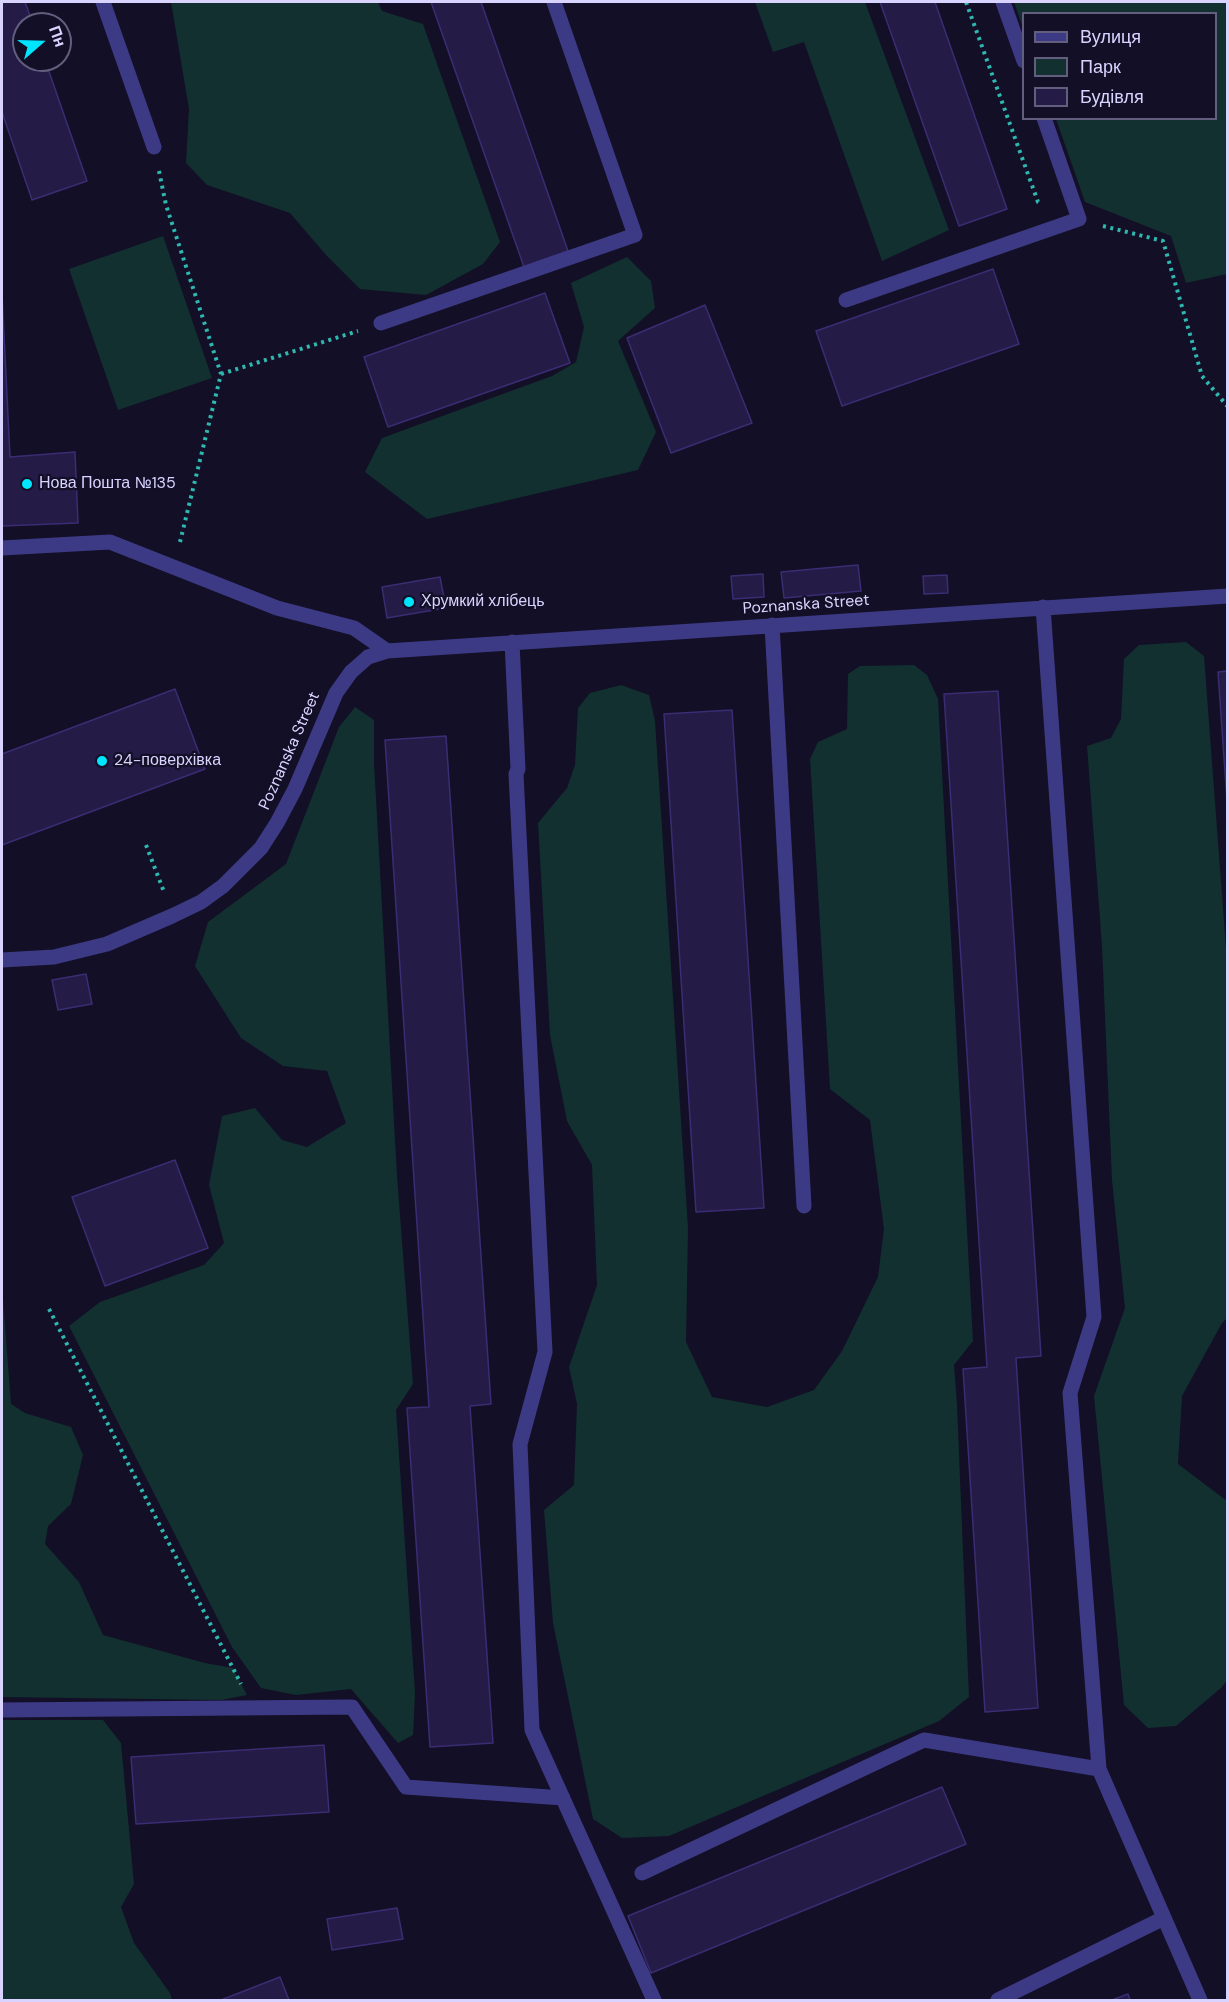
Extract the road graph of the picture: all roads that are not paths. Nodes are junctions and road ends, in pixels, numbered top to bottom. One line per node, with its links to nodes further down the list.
1 (103, 2): 6 (street)
2 (554, 2): 8 (street)
3 (1003, 2): 4 (street)
4 (1022, 58)
5 (1045, 120): 7 (street)
6 (154, 147)
7 (846, 300)
8 (381, 323)
9 (2, 548): 14 (street)
10 (1227, 596): 11 (street, Poznanska Street)
11 (1043, 607): 12 (street, Poznanska Street); 18 (street)
12 (772, 625): 13 (street, Poznanska Street); 16 (street)
13 (512, 642): 14 (street, Poznanska Street); 19 (street)
14 (387, 651): 15 (street, Poznanska Street)
15 (2, 960)
16 (804, 1206)
17 (2, 1710): 19 (street)
18 (1099, 1769): 20 (street); 21 (street)
19 (563, 1798): 22 (street)
20 (642, 1873)
21 (1164, 1918): 23 (street); 24 (street)
22 (654, 2001)
23 (998, 2001)
24 (1200, 2001)

